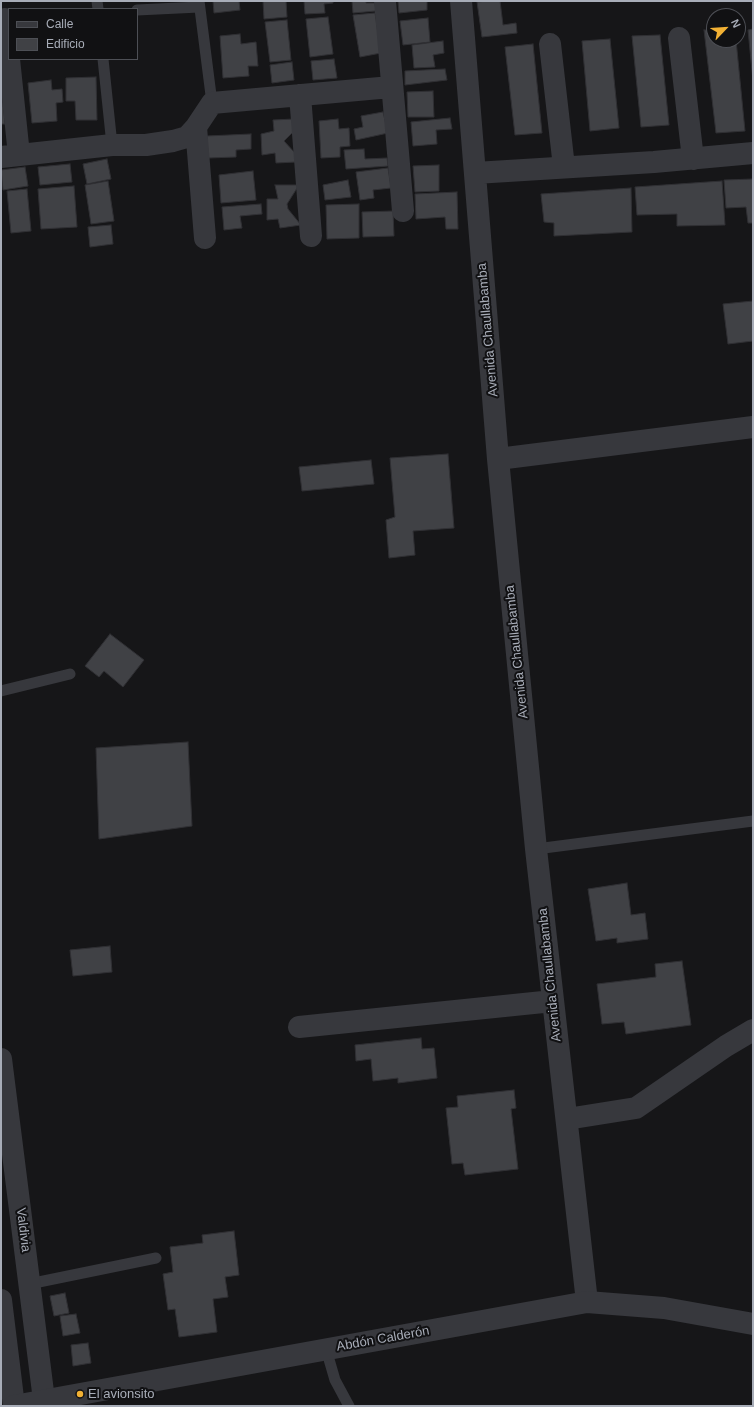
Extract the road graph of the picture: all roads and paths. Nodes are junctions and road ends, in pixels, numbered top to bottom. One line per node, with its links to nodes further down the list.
1 (385, 1): 11 (street)
2 (461, 1): 20 (street, Avenida Chaullabamba)
3 (199, 4): 4 (lane); 13 (lane)
4 (138, 10)
5 (5, 19): 8 (street)
6 (679, 38): 18 (street)
7 (550, 44): 19 (street)
8 (8, 46)
9 (9, 60): 17 (street)
10 (103, 60): 15 (lane)
11 (391, 87): 12 (street); 21 (street)
12 (300, 94): 13 (street); 22 (street)
13 (212, 102): 14 (street)
14 (196, 127): 15 (street); 23 (street)
15 (112, 145): 17 (street)
16 (753, 152): 18 (street)
17 (10, 156)
18 (693, 158): 19 (street)
19 (564, 167): 20 (street)
20 (475, 173): 25 (street, Avenida Chaullabamba)
21 (403, 211)
22 (310, 236)
23 (206, 238)
24 (753, 427): 25 (street)
25 (498, 459): 29 (street, Avenida Chaullabamba)
26 (70, 674): 27 (lane)
27 (1, 691)
28 (753, 821): 29 (lane)
29 (536, 849): 30 (street, Avenida Chaullabamba)
30 (553, 1001): 31 (street); 34 (street, Avenida Chaullabamba)
31 (299, 1027)
32 (753, 1030): 34 (street)
33 (1, 1060): 36 (street, Valdivia)
34 (566, 1119): 38 (street, Avenida Chaullabamba)
35 (156, 1258): 36 (lane)
36 (29, 1284): 41 (street, Valdivia)
37 (1, 1300): 42 (street)
38 (588, 1302): 39 (street, Abdón Calderón); 40 (street, Abdón Calderón)
39 (753, 1324)
40 (326, 1349): 41 (street, Abdón Calderón); 43 (lane)
41 (44, 1400): 42 (street, Abdón Calderón)
42 (14, 1406)
43 (349, 1406)

